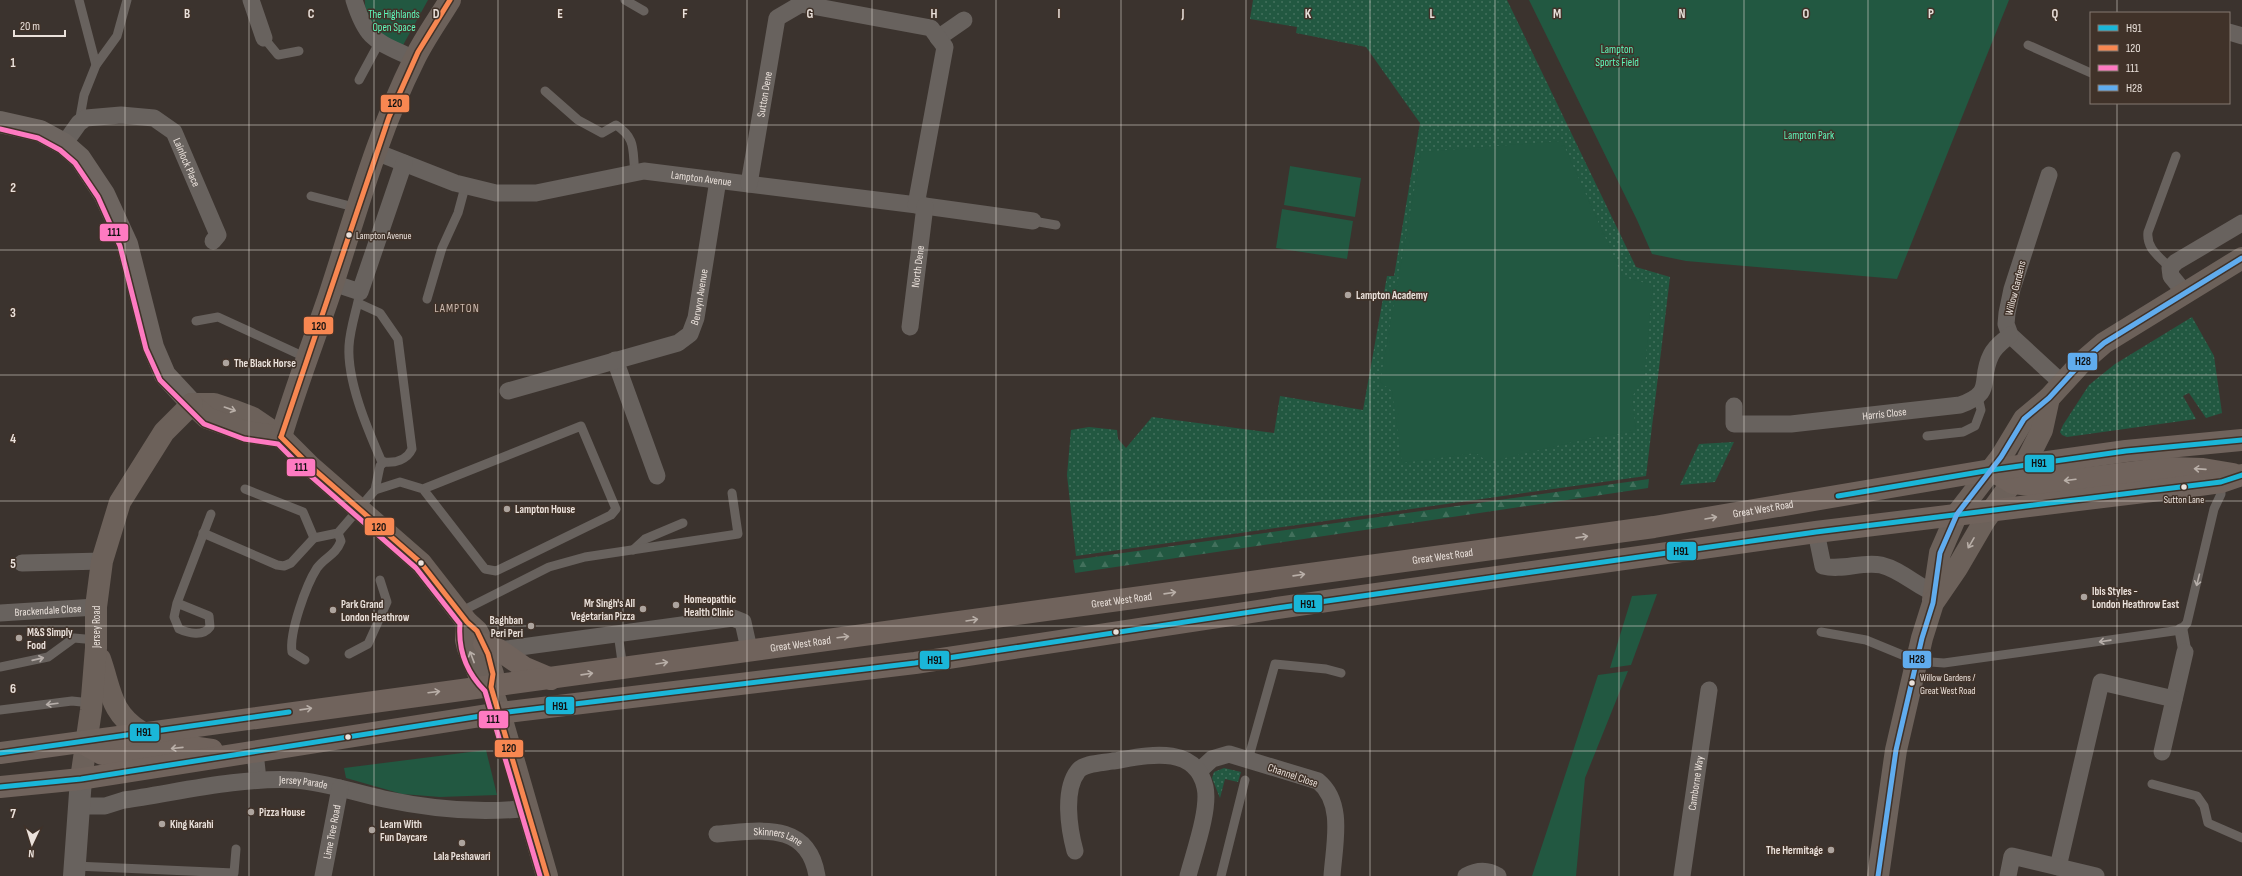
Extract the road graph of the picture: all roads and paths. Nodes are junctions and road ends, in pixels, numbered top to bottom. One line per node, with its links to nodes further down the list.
1 (79, 0): 18 (lane)
2 (127, 0): 18 (lane)
3 (251, 0): 12 (street)
4 (354, 0): 14 (street)
5 (450, 0): 17 (main road)
6 (625, 0): 8 (lane)
7 (785, 6): 13 (street, Sutton Dene); 31 (street, Sutton Dene)
8 (644, 11)
9 (964, 20): 13 (street)
10 (2230, 32): 11 (street)
11 (2242, 36)
12 (264, 38): 16 (lane)
13 (938, 38): 34 (street)
14 (380, 43): 17 (street); 20 (lane)
15 (2028, 45): 19 (lane)
16 (299, 51)
17 (414, 59): 25 (main road)
18 (96, 65): 23 (lane)
19 (2090, 73)
20 (359, 80)
21 (545, 91): 28 (lane)
22 (0, 122): 24 (main road)
23 (79, 123): 24 (street); 39 (street, Lainlock Place)
24 (64, 144): 54 (main road)
25 (376, 152): 27 (street, Lampton Avenue); 35 (main road)
26 (2176, 156): 41 (lane)
27 (404, 163): 32 (street, Lampton Avenue); 44 (street)
28 (635, 173): 30 (street, Lampton Avenue); 32 (street, Lampton Avenue)
29 (2049, 175): 48 (street, Willow Gardens)
30 (718, 180): 31 (street, Lampton Avenue); 50 (street, Berwyn Avenue)
31 (749, 184): 34 (street, Lampton Avenue)
32 (466, 187): 45 (lane)
33 (311, 196): 35 (lane)
34 (920, 205): 36 (street, Lampton Avenue); 47 (street, North Dene)
35 (358, 208): 42 (main road)
36 (1033, 221): 38 (lane)
37 (2242, 223): 41 (street)
38 (1056, 225)
39 (213, 241)
40 (2240, 262): 43 (main road)
41 (2170, 268): 43 (street)
42 (333, 283): 44 (street); 49 (main road)
43 (2185, 293): 52 (main road)
44 (359, 298): 59 (lane); 59 (lane)
45 (427, 300)
46 (196, 321): 49 (lane)
47 (910, 327)
48 (2010, 335): 52 (street); 53 (street)
49 (307, 358): 57 (main road)
50 (615, 360): 51 (street, Berwyn Avenue); 62 (street)
51 (508, 391)
52 (2056, 391): 60 (main road); 61 (main road)
53 (1978, 397): 55 (street, Harris Close); 56 (lane)
54 (192, 404): 57 (main road); 79 (main road, Jersey Road)
55 (1734, 406)
56 (1927, 436)
57 (281, 437): 68 (main road)
58 (2242, 440): 61 (highway)
59 (384, 462): 66 (lane)
60 (1991, 470): 61 (highway); 71 (main road); 90 (highway, Great West Road, one-way to 60)
61 (2019, 474): 63 (highway, one-way to 61); 69 (main road)
62 (657, 476)
63 (2234, 477): 69 (highway); 87 (lane, one-way to 87)
64 (245, 489): 76 (lane)
65 (423, 489): 65 (lane); 66 (lane)
66 (375, 490): 68 (lane)
67 (732, 493): 78 (lane)
68 (358, 508): 75 (lane); 86 (main road)
69 (1993, 510): 71 (highway); 82 (main road, one-way to 82)
70 (210, 514): 74 (lane)
71 (1957, 514): 73 (highway); 82 (main road)
72 (683, 523): 78 (lane)
73 (1816, 532): 82 (street); 106 (highway)
74 (203, 533): 76 (lane); 83 (lane)
75 (340, 537): 76 (lane); 77 (lane); 95 (lane)
76 (314, 538)
77 (350, 544)
78 (633, 550): 86 (lane)
79 (102, 561): 80 (street); 84 (main road, Jersey Road)
80 (22, 563)
81 (380, 580): 94 (lane)
82 (1935, 597): 96 (main road)
83 (177, 603)
84 (96, 607): 85 (street, Brackendale Close); 91 (main road, Jersey Road)
85 (0, 613)
86 (463, 617): 92 (main road); 101 (main road, one-way to 86)
87 (2181, 630): 93 (street); 96 (lane, one-way to 96)
88 (1821, 632): 96 (lane)
89 (618, 633): 90 (street); 92 (street); 98 (lane)
90 (747, 640): 98 (highway, Great West Road, one-way to 90)
91 (96, 644): 97 (lane, one-way to 91); 104 (main road, Jersey Road); 107 (main road)
92 (491, 647): 100 (highway); 101 (main road)
93 (2185, 652): 103 (street)
94 (349, 654)
95 (305, 660)
96 (1917, 661): 137 (main road)
97 (0, 667)
98 (623, 669): 100 (highway, Great West Road, one-way to 98)
99 (1341, 673): 112 (lane)
100 (551, 679): 101 (highway, Great West Road)
101 (491, 687): 106 (main road); 107 (highway, Great West Road, one-way to 101)
102 (1709, 690): 136 (street, Camborne Way)
103 (2174, 699): 109 (street); 126 (street)
104 (91, 703): 105 (lane, one-way to 105); 108 (main road, Jersey Road)
105 (0, 710)
106 (500, 713): 111 (highway); 121 (main road)
107 (141, 732): 108 (highway, Great West Road)
108 (86, 742): 110 (highway, Great West Road); 111 (highway, one-way to 108); 114 (main road, Jersey Road)
109 (2162, 752)
110 (0, 753)
111 (249, 753): 114 (highway); 115 (street)
112 (1248, 760): 113 (street, Channel Close); 133 (street, Channel Close)
113 (1200, 771): 125 (street); 131 (street)
114 (81, 779): 118 (highway); 120 (street, Jersey Road)
115 (258, 780): 119 (street, Jersey Parade); 120 (street, Jersey Parade)
116 (1245, 780): 132 (lane)
117 (2152, 784): 123 (lane)
118 (0, 787)
119 (340, 788): 121 (street, Jersey Parade); 128 (street, Lime Tree Road)
120 (78, 806): 127 (street, Jersey Road)
121 (528, 808): 129 (main road)
122 (717, 834): 130 (street, Skinners Lane)
123 (2242, 838)
124 (236, 849): 127 (lane)
125 (1075, 850)
126 (2058, 867): 138 (street); 139 (street)
127 (75, 871)
128 (323, 876)
129 (548, 876)
130 (817, 876)
131 (1188, 876)
132 (1221, 876)
133 (1332, 876)
134 (1466, 876): 135 (street)
135 (1498, 876)
136 (1682, 876)
137 (1878, 876)
138 (2008, 876)
139 (2096, 876)

